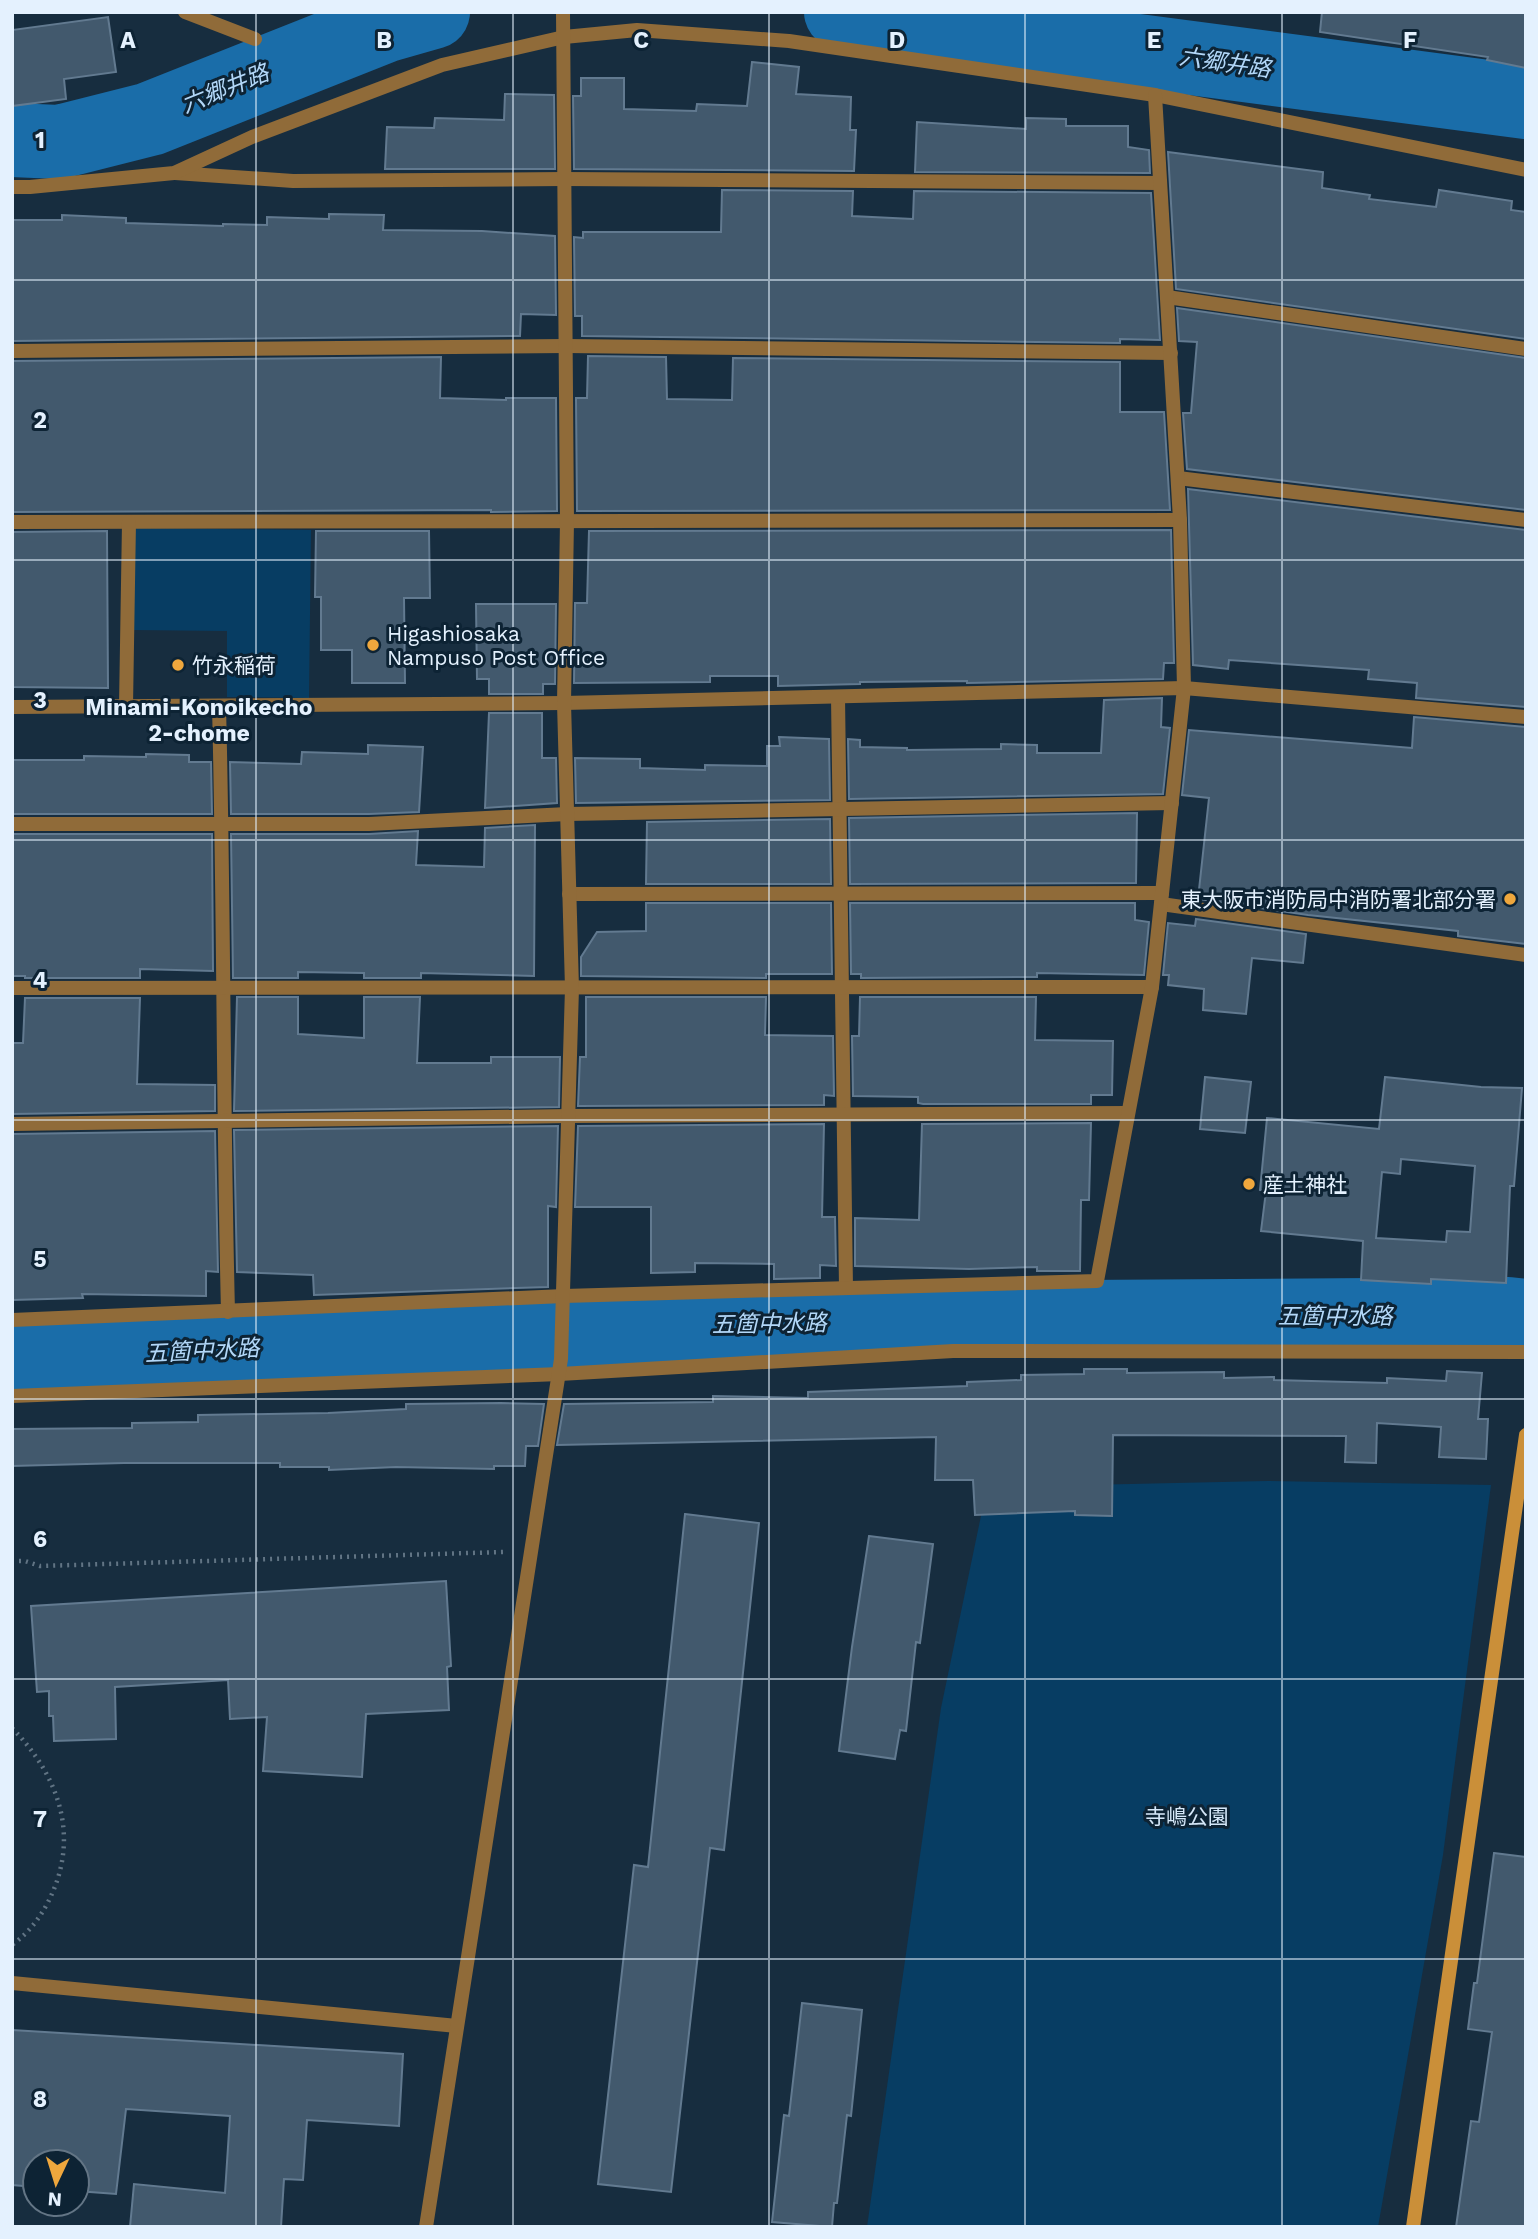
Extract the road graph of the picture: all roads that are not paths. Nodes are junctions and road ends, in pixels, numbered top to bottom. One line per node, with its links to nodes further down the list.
1 (185, 12): 4 (street)
2 (563, 15): 3 (street)
3 (564, 37): 5 (street); 7 (street); 8 (street)
4 (255, 39)
5 (1155, 95): 6 (street); 9 (street)
6 (1526, 170)
7 (174, 173): 8 (street); 10 (street)
8 (564, 179): 9 (street); 12 (street)
9 (1160, 183): 11 (street)
10 (12, 187)
11 (1167, 296): 13 (street); 15 (street)
12 (566, 346): 14 (street); 15 (street); 19 (street)
13 (1526, 349)
14 (12, 351)
15 (1171, 353): 16 (street)
16 (1178, 478): 17 (street); 18 (street)
17 (1180, 520): 19 (street); 22 (street)
18 (1526, 520)
19 (567, 521): 21 (street); 24 (street)
20 (12, 522): 21 (street)
21 (129, 522): 25 (street)
22 (1184, 688): 23 (street); 28 (street); 29 (street)
23 (838, 697): 24 (street); 30 (street)
24 (564, 704): 26 (street); 31 (street)
25 (126, 706): 26 (street); 27 (street)
26 (219, 706): 33 (street)
27 (12, 707)
28 (1526, 717)
29 (1172, 803): 30 (street); 36 (street)
30 (839, 808): 31 (street); 34 (street)
31 (567, 814): 33 (street); 35 (street)
32 (12, 824): 33 (street)
33 (222, 824): 41 (street)
34 (841, 893): 35 (street); 36 (street); 38 (street)
35 (569, 894): 42 (street)
36 (1161, 898): 37 (street); 39 (street)
37 (1526, 955)
38 (841, 987): 39 (street); 42 (street); 44 (street)
39 (1152, 987): 43 (street)
40 (12, 988): 41 (street)
41 (224, 988): 42 (street); 46 (street)
42 (572, 988): 45 (street)
43 (1128, 1113): 44 (street); 48 (street)
44 (845, 1115): 45 (street); 48 (street)
45 (569, 1116): 46 (street); 49 (street)
46 (223, 1121): 47 (street); 50 (street)
47 (12, 1125)
48 (846, 1288): 49 (street)
49 (564, 1296): 50 (street); 53 (street)
50 (228, 1312): 51 (street)
51 (12, 1321)
52 (1526, 1352): 53 (street)
53 (561, 1367): 54 (street); 58 (street)
54 (12, 1396)
55 (1526, 1435): 56 (street)
56 (1524, 1459): 60 (street)
57 (12, 1983): 58 (street)
58 (457, 2026): 59 (street)
59 (426, 2227)
60 (1413, 2227)

